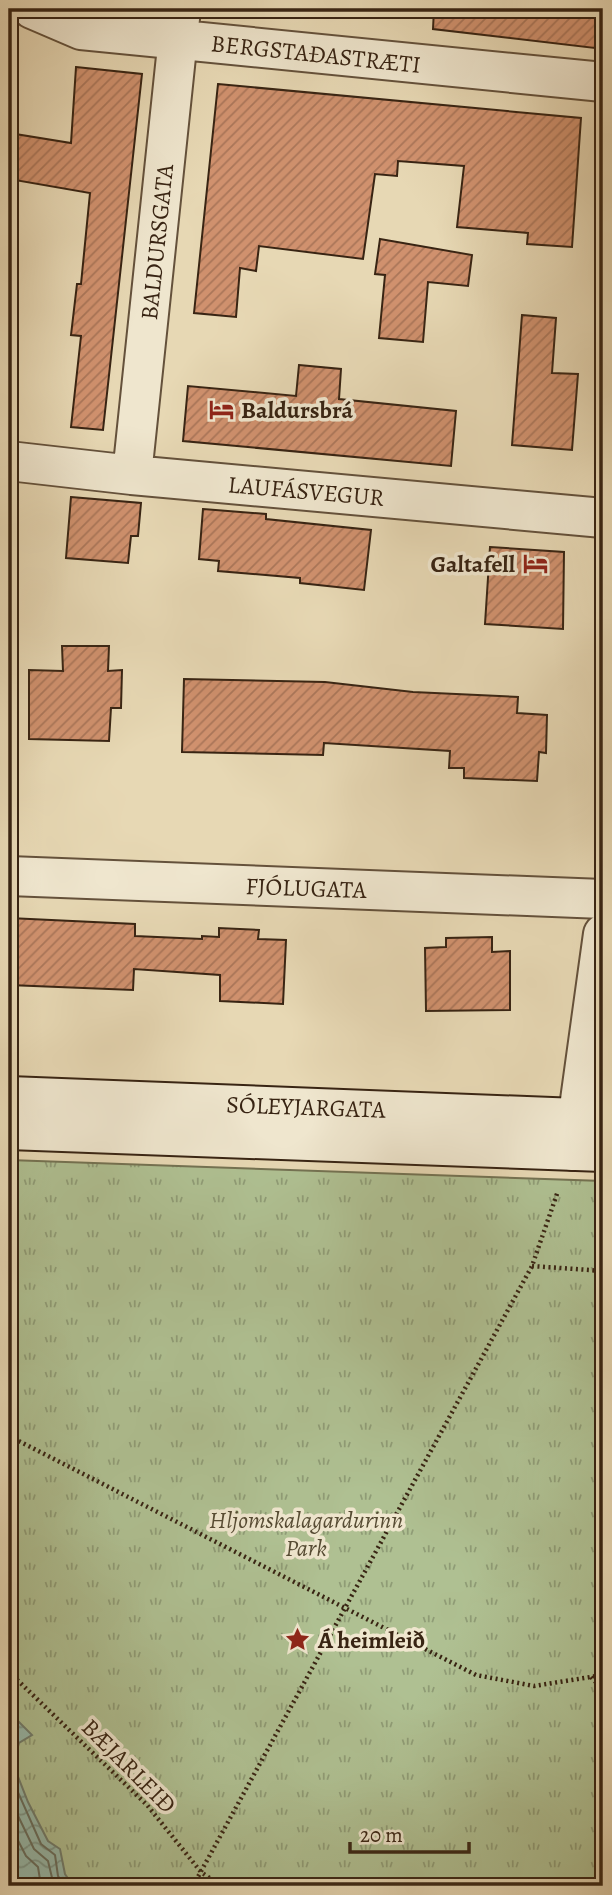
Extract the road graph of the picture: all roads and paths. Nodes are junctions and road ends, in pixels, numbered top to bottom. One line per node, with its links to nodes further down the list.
1 (32, 9): 2 (street, BERGSTAÐASTRÆTI)
2 (180, 25): 3 (street, BERGSTAÐASTRÆTI); 5 (street, BALDURSGATA)
3 (603, 82)
4 (9, 461): 5 (street, LAUFÁSVEGUR)
5 (132, 475): 6 (street, LAUFÁSVEGUR)
6 (603, 518)
7 (9, 876): 8 (street, FJÓLUGATA)
8 (603, 899)
9 (603, 934): 12 (street)
10 (9, 1096): 12 (street, SÓLEYJARGATA)
11 (9, 1130): 12 (street, SÓLEYJARGATA)
12 (584, 1144): 13 (path)
13 (531, 1266): 14 (path); 16 (path)
14 (603, 1271)
15 (9, 1436): 16 (path)
16 (345, 1609): 19 (path); 21 (path)
17 (9, 1672): 21 (path, BÆJARLEIÐ)
18 (603, 1675): 19 (path)
19 (591, 1677): 20 (path)
20 (603, 1690)
21 (201, 1872): 22 (path); 23 (path, BÆJARLEIÐ)
22 (193, 1886)
23 (221, 1886)

